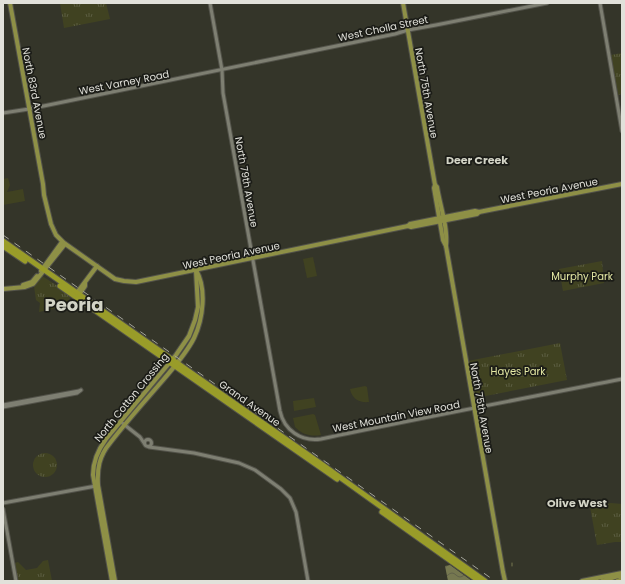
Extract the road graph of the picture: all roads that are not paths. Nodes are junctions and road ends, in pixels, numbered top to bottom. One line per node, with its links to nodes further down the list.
1 (10, 3): 8 (main road, North 83rd Avenue)
2 (210, 3): 7 (street, North 79th Avenue)
3 (403, 3): 6 (main road, North 75th Avenue)
4 (547, 3): 6 (street, West Cholla Street)
5 (600, 3): 10 (street)
6 (408, 30): 7 (street, West Cholla Street); 12 (main road, North 75th Avenue)
7 (222, 70): 8 (street, West Varney Road); 17 (street, North 79th Avenue)
8 (29, 109): 9 (street); 15 (main road, North 83rd Avenue)
9 (3, 113)
10 (622, 131)
11 (622, 184): 13 (main road, West Peoria Avenue)
12 (434, 187): 13 (main road, North 75th Avenue); 13 (main road, North 75th Avenue)
13 (441, 219): 17 (main road, West Peoria Avenue); 28 (main road, North 75th Avenue)
14 (3, 241): 20 (highway, Grand Avenue)
15 (64, 243): 18 (main road, West Peoria Avenue); 20 (main road)
16 (3, 246): 20 (highway, Grand Avenue)
17 (252, 258): 19 (main road, West Peoria Avenue); 29 (street, North 79th Avenue)
18 (97, 266): 19 (main road, West Peoria Avenue); 22 (main road)
19 (196, 270): 23 (main road, North Cotton Crossing)
20 (42, 272): 21 (main road); 22 (highway, Grand Avenue)
21 (3, 289)
22 (77, 295): 24 (highway, Grand Avenue)
23 (197, 321): 24 (main road, North Cotton Crossing); 24 (main road, North Cotton Crossing)
24 (173, 363): 30 (main road, North Cotton Crossing); 40 (highway, Grand Avenue)
25 (622, 379): 28 (street, West Mountain View Road)
26 (61, 395): 26 (street); 27 (street)
27 (3, 407)
28 (474, 409): 29 (street, West Mountain View Road); 48 (main road, North 75th Avenue)
29 (280, 411)
30 (123, 423): 31 (street); 37 (main road, North Cotton Crossing)
31 (140, 436): 32 (street); 34 (street)
32 (147, 439): 33 (street); 34 (street)
33 (152, 442): 35 (street); 36 (street)
34 (144, 443): 35 (street)
35 (149, 446): 36 (street)
36 (160, 448): 45 (street)
37 (97, 486): 38 (street); 44 (main road)
38 (3, 503)
39 (3, 509): 43 (street)
40 (392, 517): 46 (highway, Grand Avenue); 47 (highway, Grand Avenue)
41 (622, 576): 42 (main road); 50 (main road); 51 (main road)
42 (602, 579): 49 (main road)
43 (16, 581)
44 (113, 581)
45 (308, 581)
46 (479, 581)
47 (485, 581)
48 (504, 581)
49 (582, 581)
50 (610, 581)
51 (617, 581)

